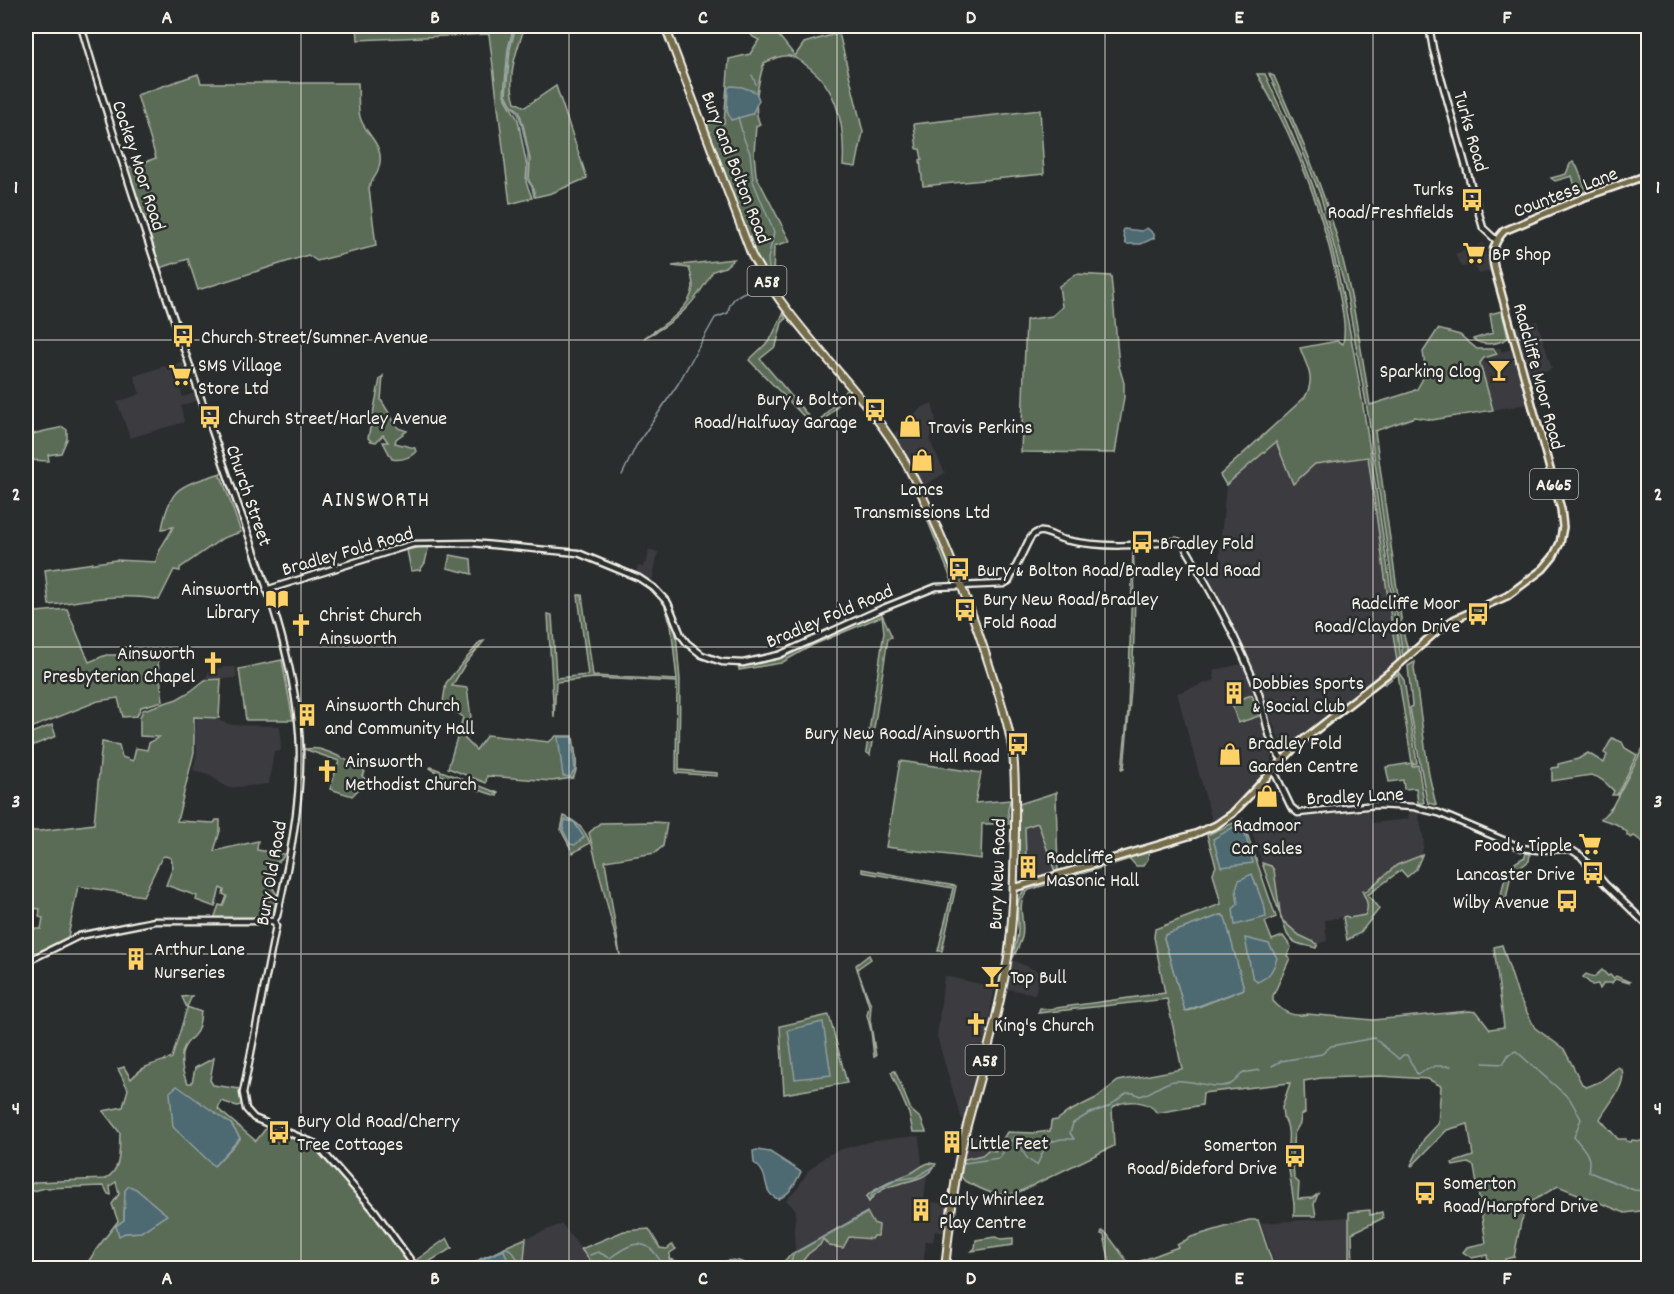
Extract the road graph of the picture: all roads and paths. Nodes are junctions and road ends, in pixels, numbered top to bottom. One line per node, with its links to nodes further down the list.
1 (81, 26): 6 (street, Cockey Moor Road)
2 (665, 26): 7 (highway, Bury and Bolton Road / A58)
3 (1429, 26): 5 (street, Turks Road)
4 (1648, 175): 5 (main road, Countess Lane)
5 (1496, 240): 10 (main road, Radcliffe Moor Road / A665)
6 (172, 314): 8 (street, Church Street)
7 (962, 585): 8 (street, Bradley Fold Road); 10 (street, Bradley Fold Road); 12 (highway, Bury New Road / A58)
8 (266, 590): 9 (street, Church Street)
9 (293, 689): 13 (street, Bury Old Road)
10 (1282, 759): 11 (main road, Radcliffe Moor Road / A665)
11 (1271, 771): 12 (main road, Radcliffe Moor Road / A665); 14 (street, Bradley Lane)
12 (1014, 888): 17 (highway, Bury New Road / A58)
13 (274, 921): 15 (street); 16 (street, Bury Old Road)
14 (1648, 926)
15 (26, 962)
16 (416, 1269)
17 (945, 1269)

